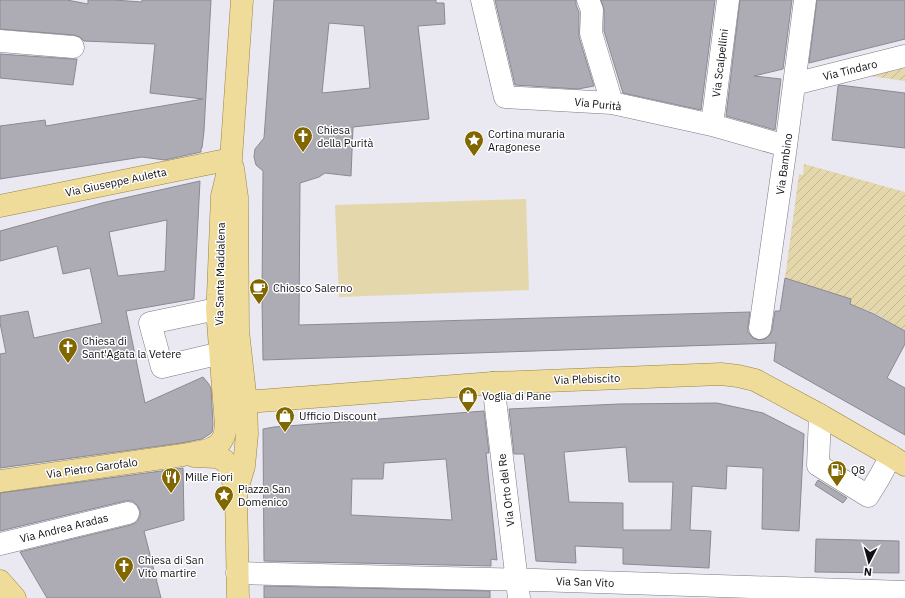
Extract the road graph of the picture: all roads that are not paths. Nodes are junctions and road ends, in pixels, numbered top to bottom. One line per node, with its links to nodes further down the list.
1 (242, 0): 13 (main road, Via Santa Maddalena)
2 (482, 0): 10 (street, Via Purità)
3 (588, 0): 10 (street)
4 (728, 0): 11 (street, Via Scalpellini)
5 (805, 0): 9 (street, Via Bambino)
6 (0, 41): 7 (street)
7 (73, 47)
8 (905, 56): 9 (street, Via Tindaro)
9 (794, 84): 12 (street, Via Bambino)
10 (612, 103): 11 (street, Via Purità)
11 (712, 125): 12 (street, Via Purità)
12 (786, 146): 16 (street, Via Bambino)
13 (231, 159): 14 (main road, Via Giuseppe Auletta); 15 (main road, Via Santa Maddalena); 19 (main road, Via Santa Maddalena)
14 (0, 206)
15 (217, 310): 17 (main road, Via Santa Maddalena); 17 (street)
16 (760, 328)
17 (221, 353): 21 (main road, Via Santa Maddalena)
18 (493, 383): 19 (main road, Via Plebiscito); 20 (main road, Via Plebiscito); 29 (street, Via Orto del Re)
19 (246, 402): 24 (main road, Via Santa Maddalena)
20 (820, 416): 22 (main road, Via Plebiscito); 22 (street)
21 (183, 455): 23 (main road, Via Pietro Garofalo); 24 (main road)
22 (898, 460)
23 (0, 481)
24 (236, 493): 27 (main road)
25 (128, 513): 26 (street, Via Andrea Aradas)
26 (0, 544)
27 (237, 573): 29 (street, Via San Vito); 32 (main road)
28 (0, 580): 31 (main road)
29 (518, 589): 30 (street, Via San Vito)
30 (905, 592)
31 (15, 598)
32 (238, 598)

